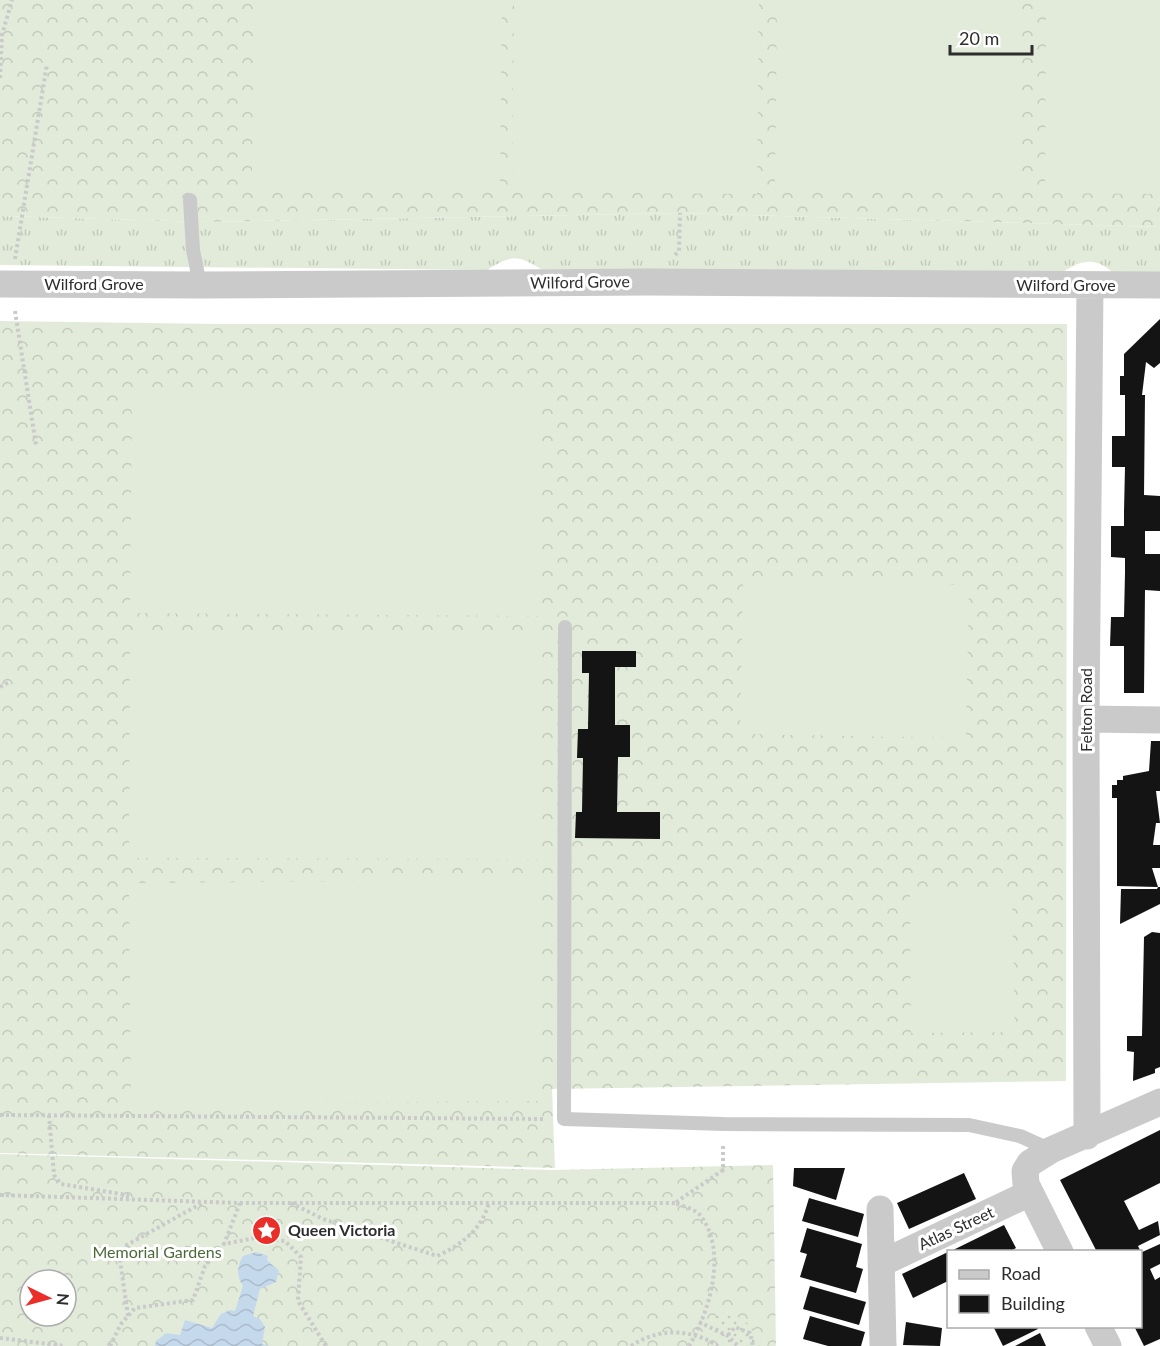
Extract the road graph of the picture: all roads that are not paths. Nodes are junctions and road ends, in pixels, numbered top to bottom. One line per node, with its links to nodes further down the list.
1 (190, 200): 3 (lane)
2 (7, 284): 3 (street, Wilford Grove)
3 (200, 285): 4 (street, Wilford Grove)
4 (1090, 285): 5 (street, Wilford Grove); 7 (street, Felton Road)
5 (1160, 285)
6 (565, 627): 11 (lane)
7 (1086, 719): 8 (street); 10 (street, Felton Road)
8 (1160, 720)
9 (1160, 1102): 10 (street)
10 (1087, 1136): 11 (street)
11 (1051, 1150): 12 (street)
12 (1030, 1192): 14 (street); 15 (street, Atlas Street)
13 (880, 1209): 15 (street)
14 (1059, 1250)
15 (882, 1263): 17 (street)
16 (1099, 1328): 18 (street)
17 (883, 1346)
18 (1108, 1346)

